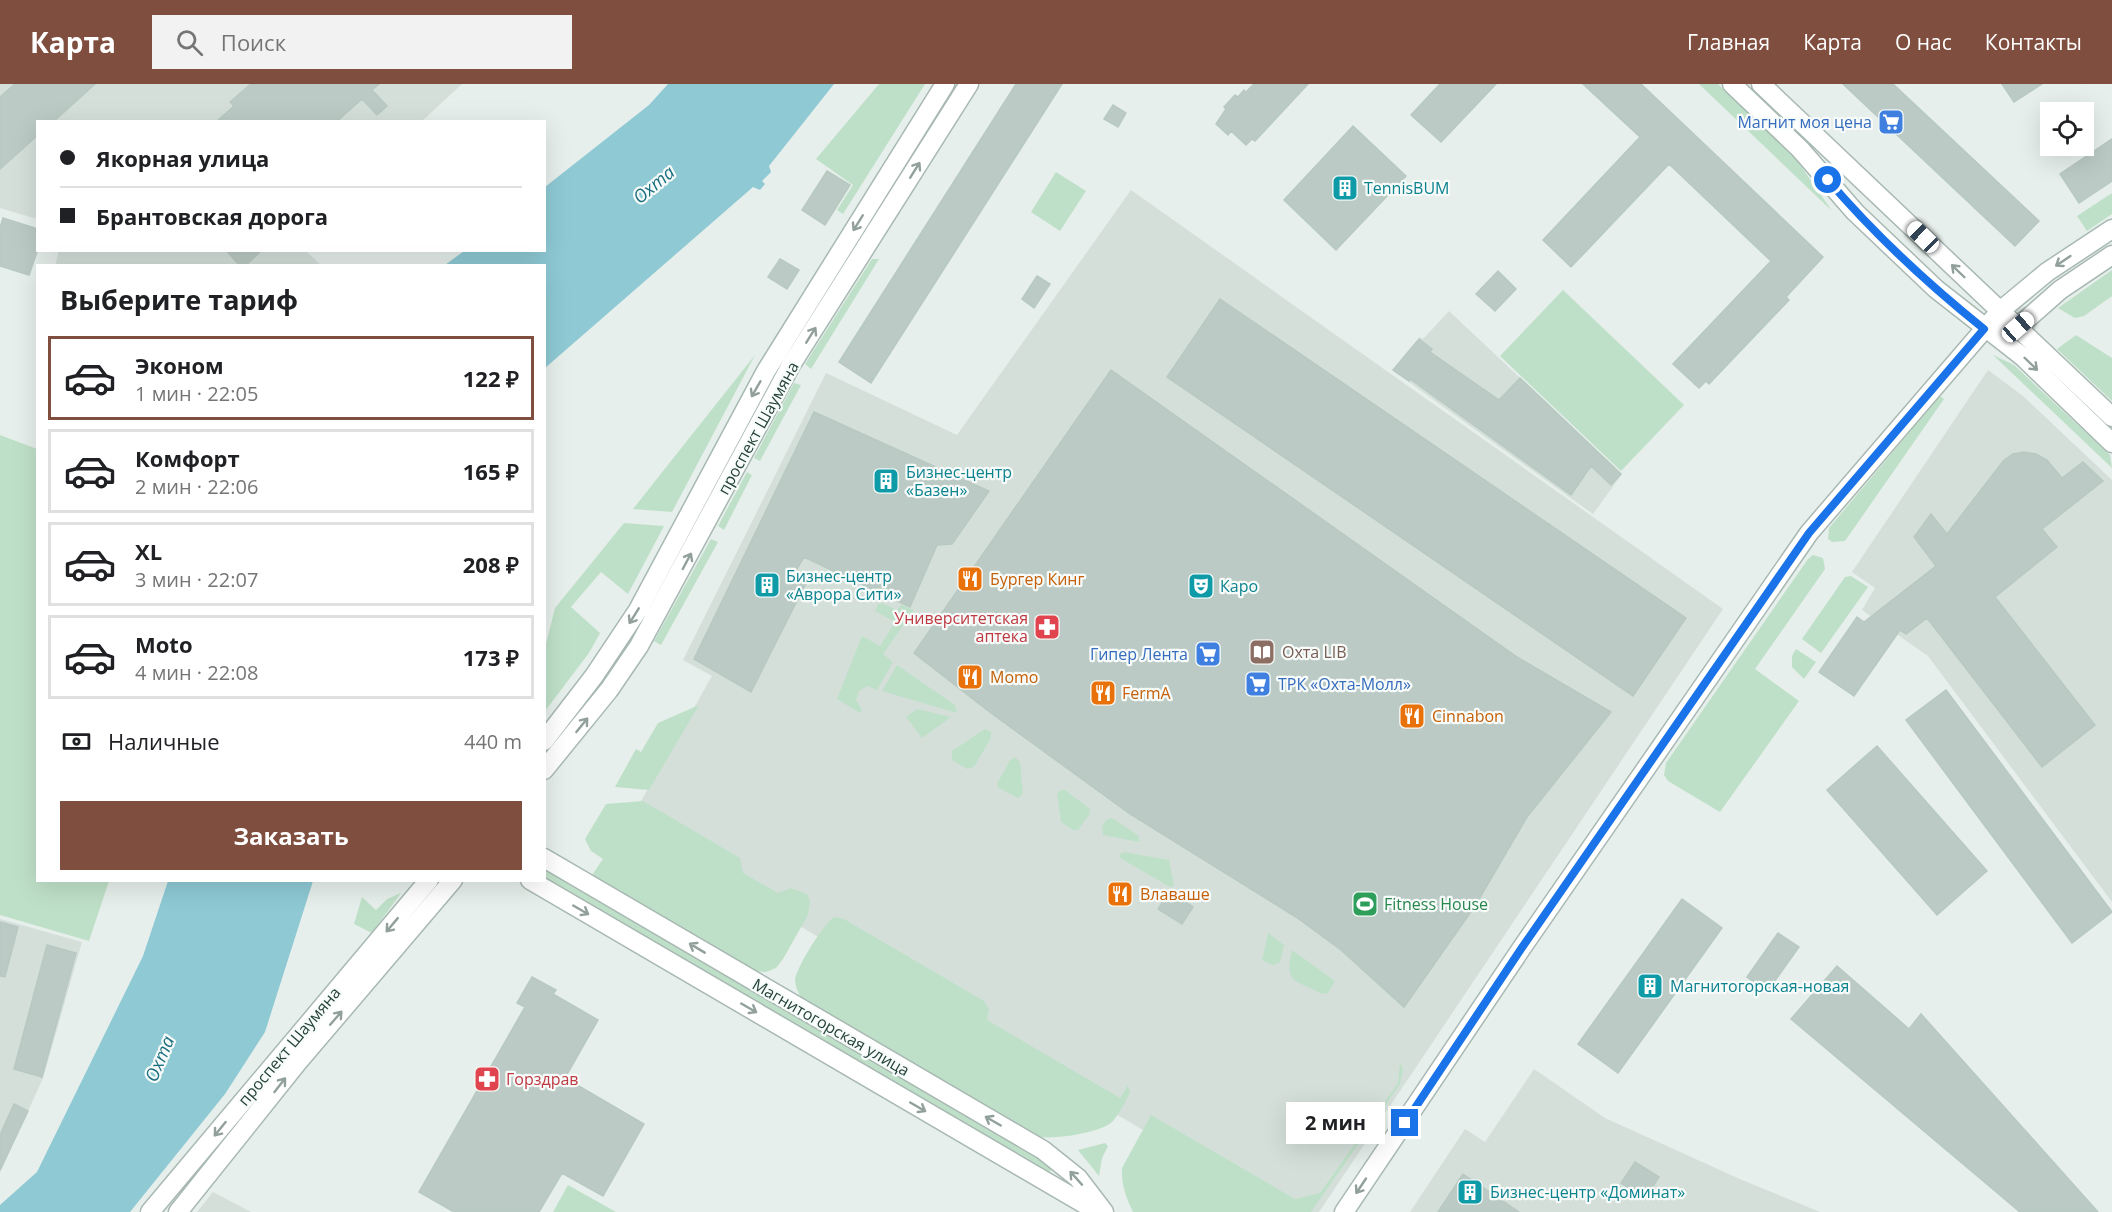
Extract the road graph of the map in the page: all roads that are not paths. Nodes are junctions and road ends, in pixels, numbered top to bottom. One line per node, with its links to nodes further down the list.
1 (945, 84): 12 (street, проспект Шаумяна, one-way to 12)
2 (969, 84): 13 (street, проспект Шаумяна, one-way to 2)
3 (1732, 84): 9 (street)
4 (1761, 84): 7 (street, one-way to 4)
5 (2112, 229): 7 (street, one-way to 7)
6 (2112, 255): 8 (street)
7 (2000, 311): 8 (street); 9 (street)
8 (2018, 327): 9 (street); 10 (street)
9 (1984, 329): 11 (street, one-way to 11); 22 (street, one-way to 22)
10 (2112, 417)
11 (2112, 443)
12 (546, 738)
13 (546, 768)
14 (546, 859): 21 (street, Магнитогорская улица, one-way to 14)
15 (427, 882): 18 (street, проспект Шаумяна, one-way to 18)
16 (451, 882): 19 (street, проспект Шаумяна, one-way to 16)
17 (533, 882): 20 (street, Магнитогорская улица, one-way to 20)
18 (150, 1212)
19 (178, 1212)
20 (1098, 1212)
21 (1104, 1212)
22 (1344, 1212)

